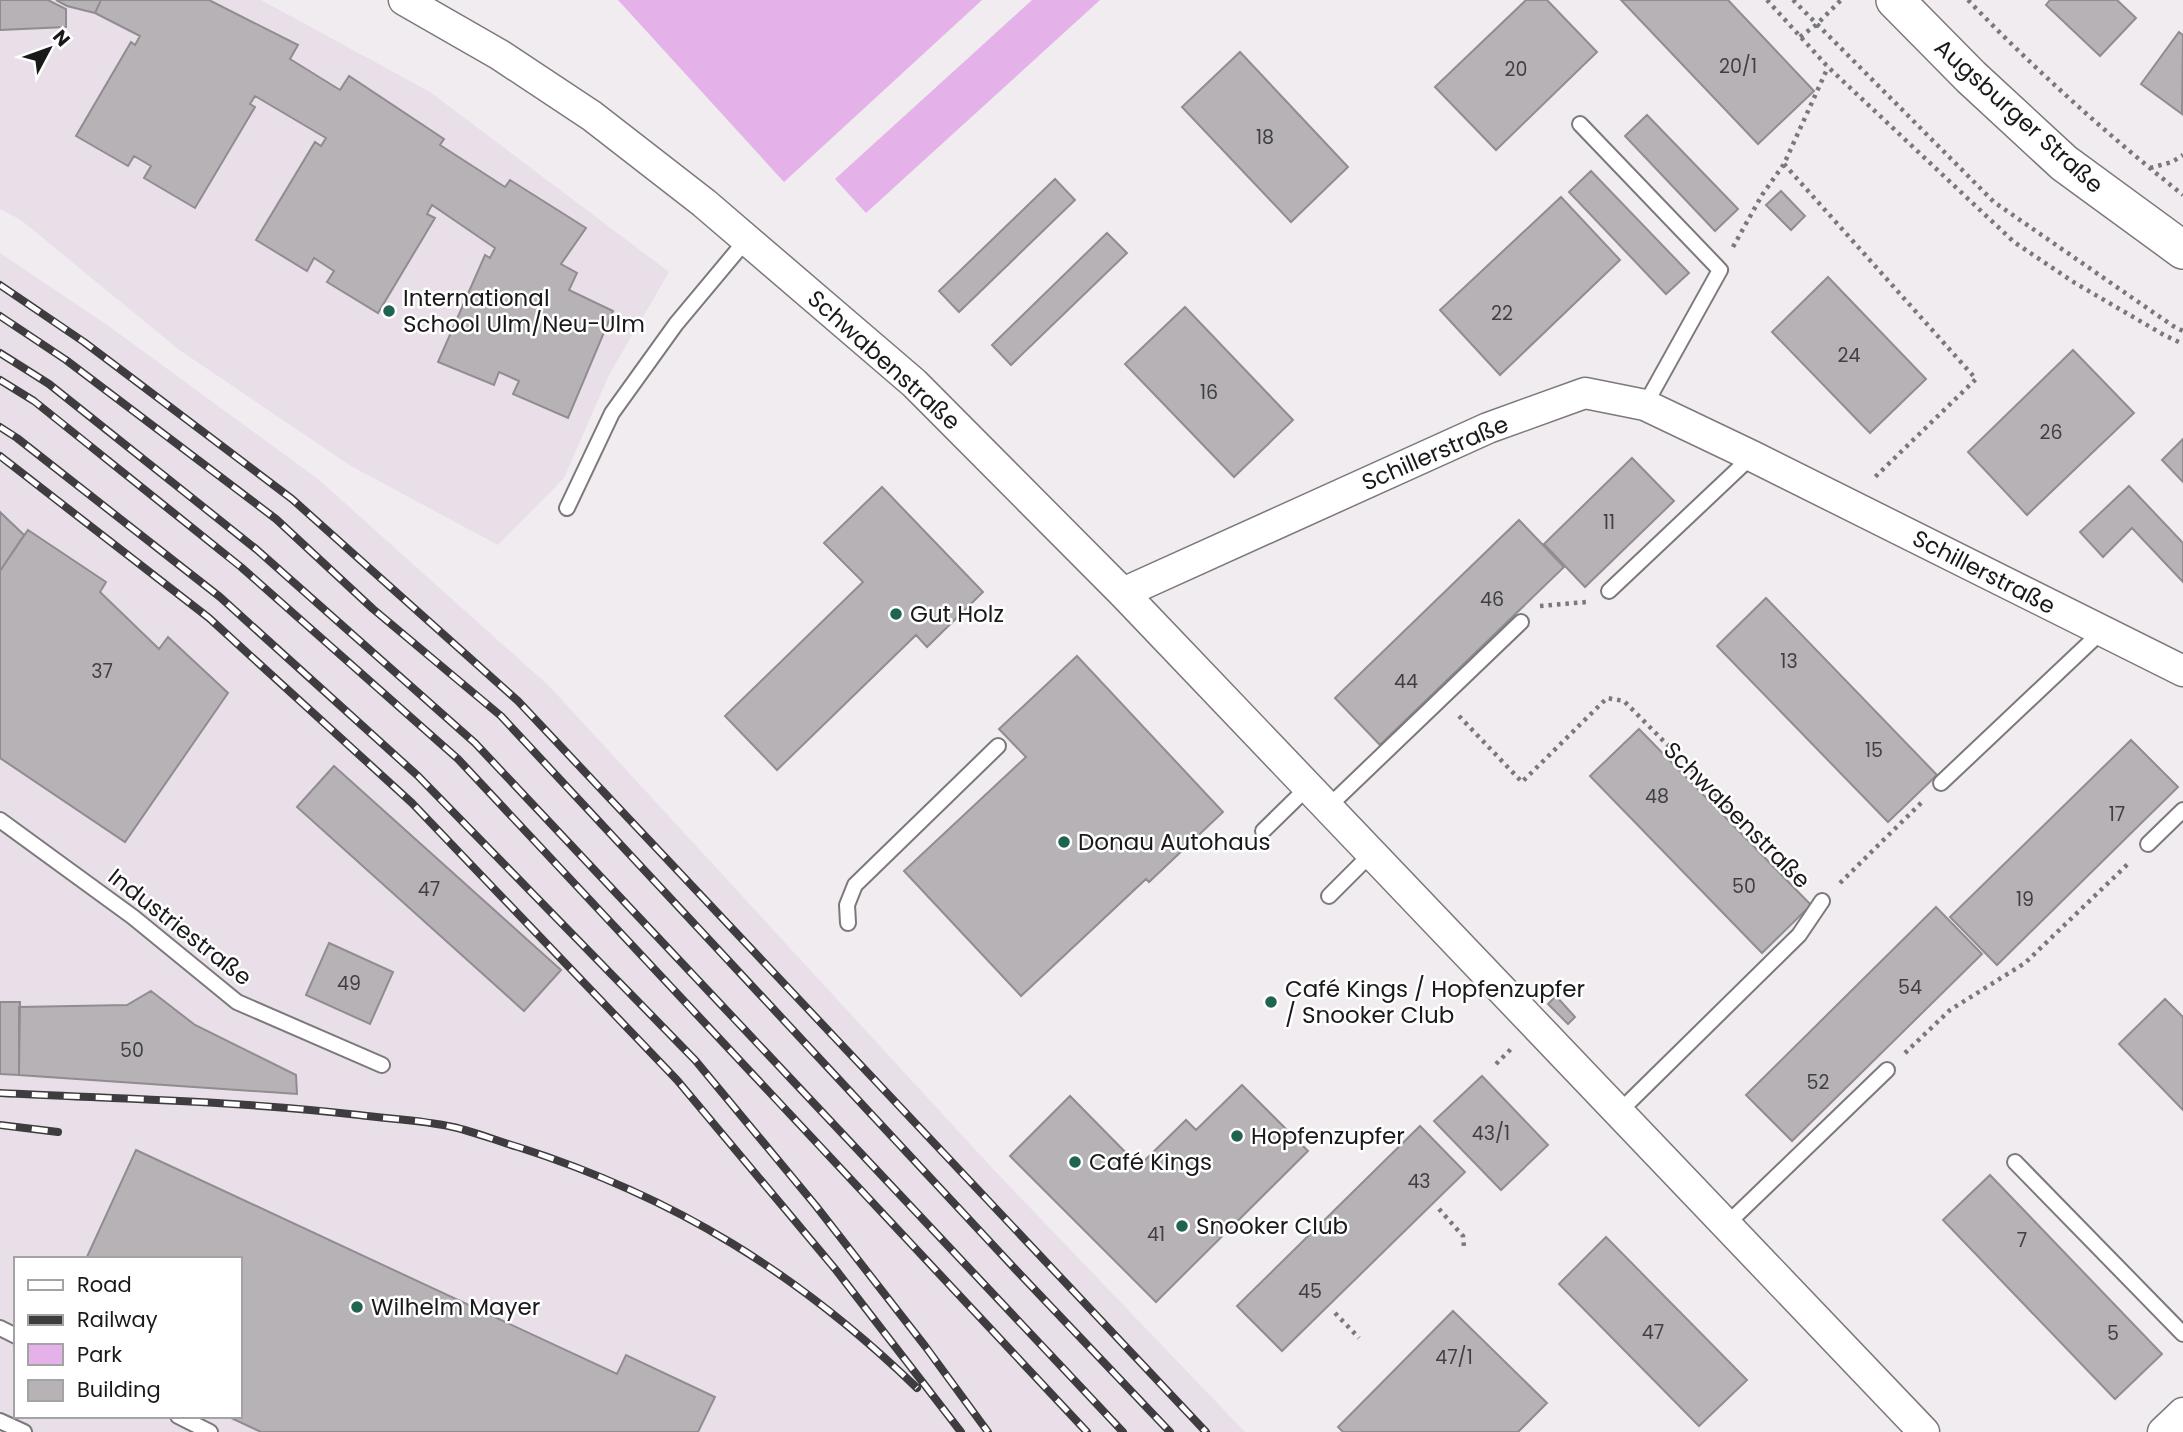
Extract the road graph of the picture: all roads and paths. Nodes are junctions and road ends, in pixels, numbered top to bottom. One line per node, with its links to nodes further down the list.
1 (404, 0): 15 (street, Schwabenstraße)
2 (1767, 0): 8 (path)
3 (1793, 0): 7 (path)
4 (1841, 0): 7 (path)
5 (1895, 0): 16 (street, Augsburger Straße)
6 (1968, 0): 13 (path)
7 (1816, 25): 8 (path); 18 (path)
8 (1800, 37): 9 (path)
9 (1828, 67): 12 (path); 19 (path)
10 (1580, 124): 17 (lane)
11 (2183, 155): 13 (path)
12 (1784, 164): 17 (path); 22 (path)
13 (2150, 168): 14 (path)
14 (2183, 195)
15 (747, 239): 23 (lane); 25 (street, Schwabenstraße)
16 (2180, 242)
17 (1720, 270): 20 (lane)
18 (2183, 331)
19 (2183, 344)
20 (1645, 405): 21 (street, Schillerstraße); 25 (street, Schillerstraße)
21 (1752, 456): 22 (street, Schillerstraße); 24 (lane)
22 (1847, 504): 27 (street, Schillerstraße)
23 (567, 508)
24 (1609, 590): 26 (path)
25 (1123, 593): 32 (street, Schwabenstraße)
26 (1521, 622): 29 (lane)
27 (2102, 631): 28 (street, Schillerstraße); 31 (lane)
28 (2183, 671)
29 (1441, 698): 32 (lane); 39 (path, Schwabenstraße)
30 (998, 746): 40 (lane)
31 (1941, 783): 39 (path)
32 (1318, 797): 35 (lane); 37 (street, Schwabenstraße)
33 (2183, 810): 36 (lane)
34 (0, 820): 43 (lane, Industriestraße)
35 (1263, 831)
36 (2148, 844): 44 (path)
37 (1372, 853): 38 (lane); 45 (street, Schwabenstraße)
38 (1329, 896)
39 (1822, 901): 45 (lane, Schwabenstraße)
40 (848, 923)
41 (1515, 1046): 42 (path)
42 (1496, 1064)
43 (382, 1065)
44 (1887, 1070): 48 (lane)
45 (1619, 1112): 48 (street, Schwabenstraße)
46 (2015, 1162): 51 (lane)
47 (1439, 1209): 49 (path)
48 (1726, 1225): 58 (street, Schwabenstraße)
49 (1464, 1247)
50 (1335, 1312): 52 (path)
51 (2183, 1334)
52 (1359, 1338)
53 (2183, 1413): 59 (street)
54 (182, 1418): 57 (lane)
55 (0, 1421): 56 (lane)
56 (24, 1432)
57 (210, 1432)
58 (1924, 1432)
59 (2163, 1432)

